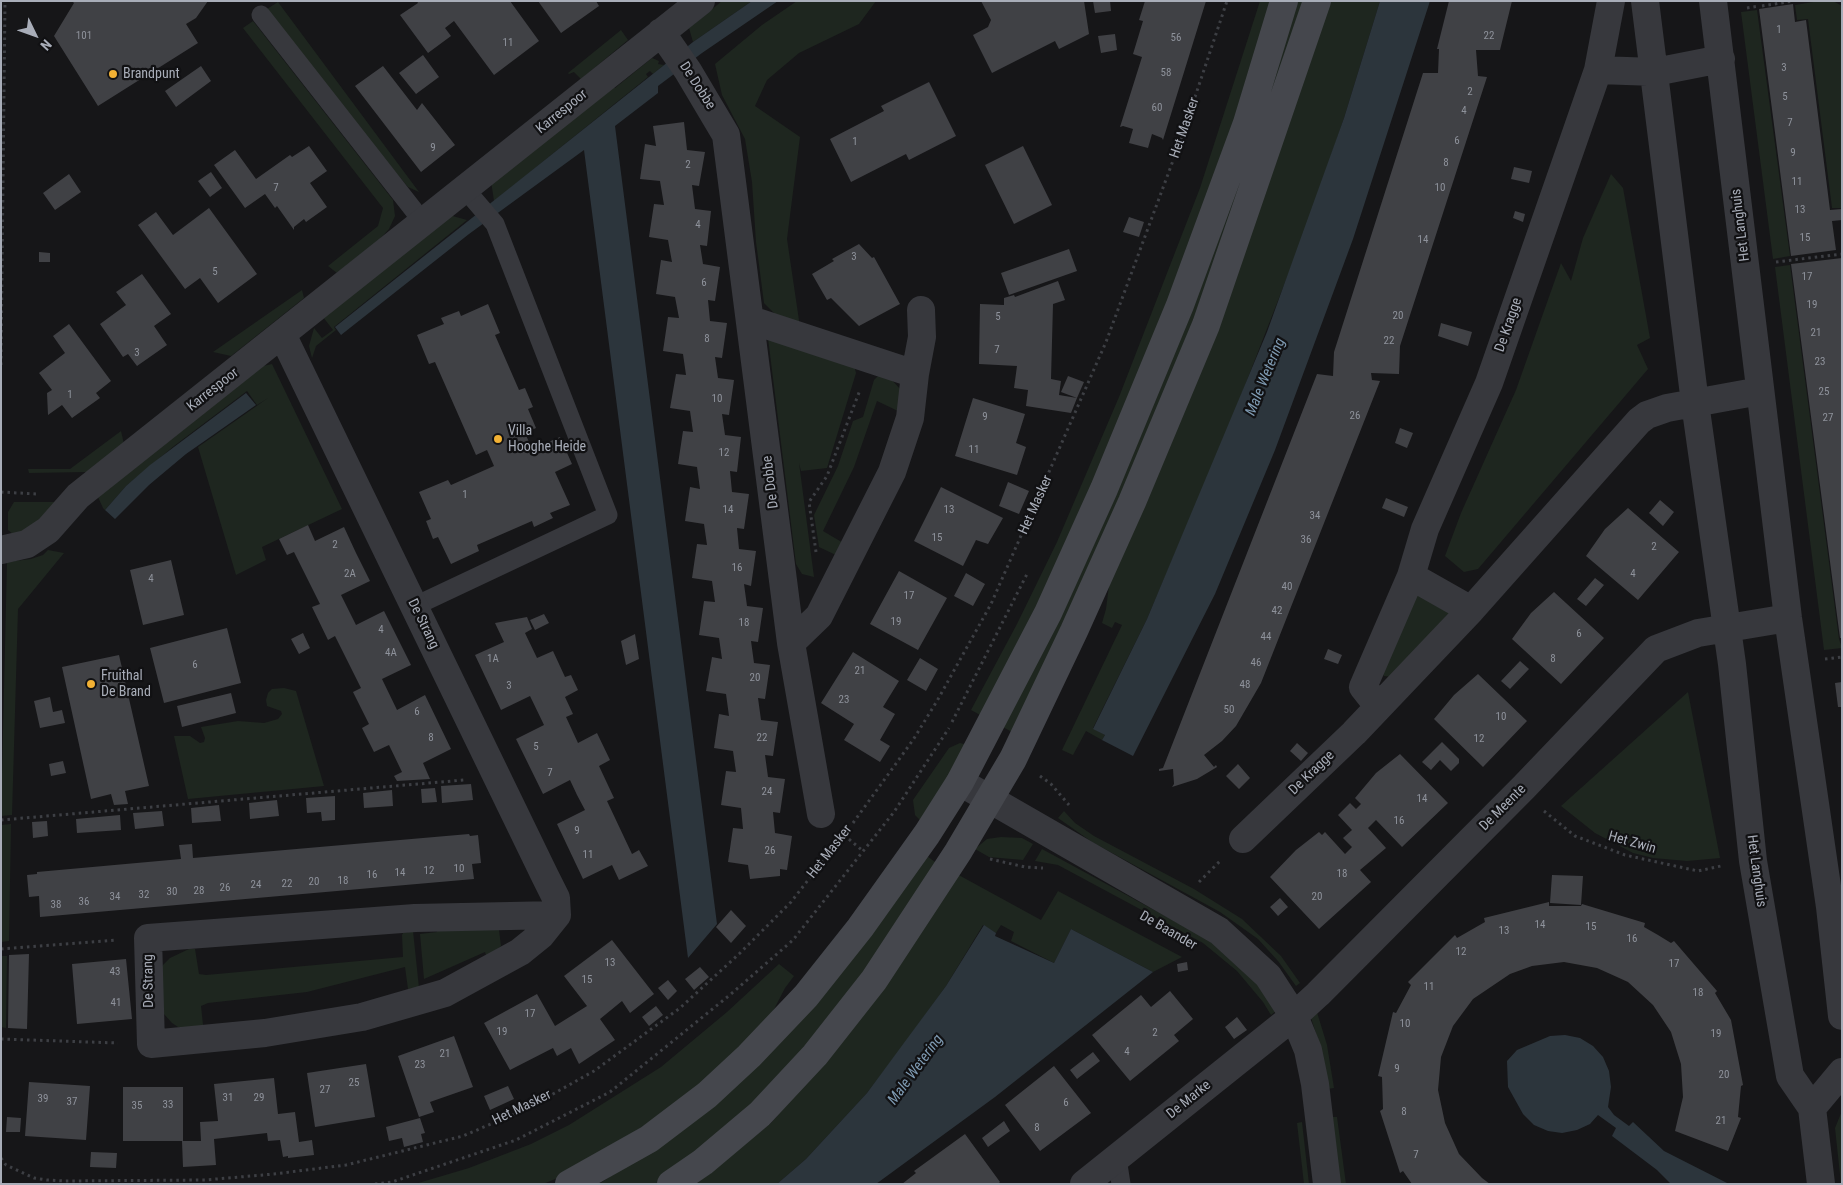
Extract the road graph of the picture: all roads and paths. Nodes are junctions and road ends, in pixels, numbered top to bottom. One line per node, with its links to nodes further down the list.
1 (5, 1): 24 (path)
2 (1227, 1): 61 (path, Het Masker)
3 (1284, 1): 39 (street)
4 (1317, 1): 41 (street)
5 (1611, 1): 14 (street, De Kragge)
6 (1645, 1): 15 (street, Het Langhuis)
7 (1713, 1): 13 (street, Het Langhuis)
8 (1793, 1): 10 (path)
9 (693, 4): 12 (street, Karrespoor)
10 (1762, 6)
11 (261, 16): 17 (lane)
12 (674, 51): 16 (street, Karrespoor); 21 (street, De Dobbe)
13 (1721, 59): 15 (street); 19 (street, Het Langhuis)
14 (1598, 70): 15 (street); 31 (street, De Kragge)
15 (1655, 72): 27 (street, Het Langhuis)
16 (465, 189): 17 (street, Karrespoor); 32 (lane)
17 (423, 222): 22 (street, Karrespoor)
18 (1842, 254): 19 (path)
19 (1745, 265): 26 (street, Het Langhuis)
20 (921, 310): 25 (street)
21 (752, 320): 23 (street); 36 (street, De Dobbe)
22 (282, 334): 28 (street, Karrespoor); 32 (street, De Strang)
23 (871, 359): 25 (street); 30 (path)
24 (1, 365)
25 (915, 374): 30 (street)
26 (1760, 391): 27 (street); 34 (street, Het Langhuis)
27 (1695, 403): 33 (street, De Kragge); 35 (street, Het Langhuis)
28 (1, 550)
29 (1029, 570): 42 (path, Het Masker)
30 (840, 575): 36 (street)
31 (1411, 576): 33 (street); 37 (street, De Kragge)
32 (415, 606): 50 (street, De Strang)
33 (1471, 610): 37 (street, De Kragge)
34 (1788, 618): 35 (street); 54 (street, Het Langhuis)
35 (1726, 627): 40 (street, De Meente); 48 (street, Het Langhuis)
36 (791, 643): 43 (street, De Dobbe)
37 (1378, 706): 46 (street, De Kragge)
38 (473, 779): 44 (path)
39 (960, 782): 41 (street, De Baander); 45 (street)
40 (1524, 787): 48 (path, Het Zwin); 53 (street, De Meente)
41 (990, 798): 47 (street); 53 (street, De Baander)
42 (894, 812): 45 (path); 62 (path, Het Masker)
43 (821, 814)
44 (1, 820)
45 (927, 834): 63 (street)
46 (1244, 839)
47 (958, 852): 49 (path); 64 (street)
48 (1754, 861): 58 (street, Het Langhuis)
49 (1050, 870)
50 (557, 915): 51 (street, De Strang); 56 (street)
51 (148, 938): 52 (path); 56 (street, De Strang)
52 (1, 949)
53 (1294, 1016): 60 (street, De Marke); 66 (street, De Baander)
54 (1842, 1016)
55 (1, 1039): 56 (path)
56 (150, 1044)
57 (1842, 1072): 58 (street)
58 (1812, 1108): 67 (street, Het Langhuis)
59 (1, 1158): 61 (path, Het Masker)
60 (1119, 1171): 65 (street, De Marke)
61 (42, 1181)
62 (375, 1184)
63 (569, 1184)
64 (671, 1184)
65 (1084, 1184)
66 (1327, 1184)
67 (1821, 1184)

